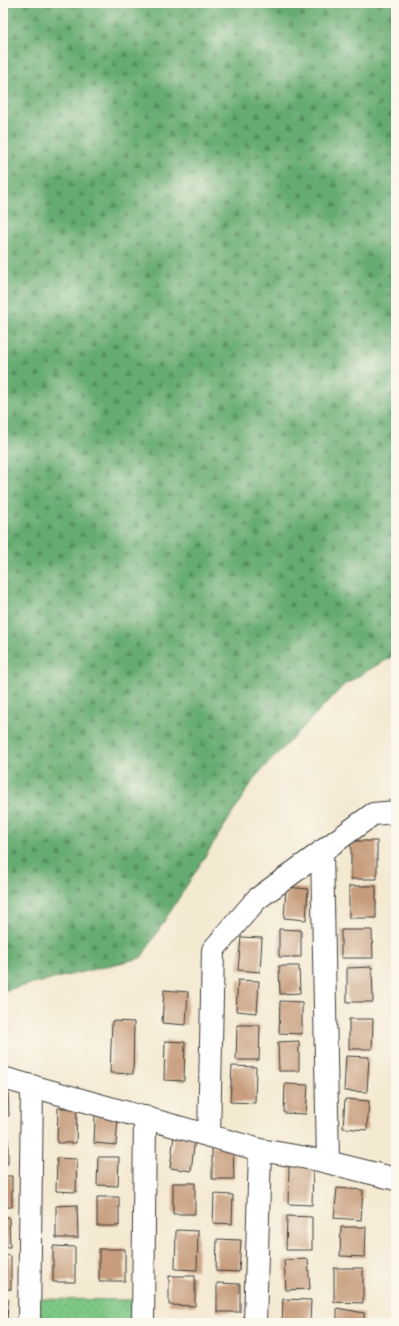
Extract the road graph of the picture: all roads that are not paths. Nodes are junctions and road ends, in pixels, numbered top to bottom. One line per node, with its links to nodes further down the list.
1 (396, 812): 2 (street)
2 (322, 851): 6 (street); 8 (street)
3 (3, 1078): 4 (street)
4 (32, 1086): 5 (street); 10 (street)
5 (145, 1118): 6 (street); 11 (street)
6 (209, 1136): 7 (street)
7 (260, 1150): 8 (street); 12 (street)
8 (328, 1162): 9 (street)
9 (396, 1179)
10 (29, 1323)
11 (143, 1323)
12 (255, 1323)

